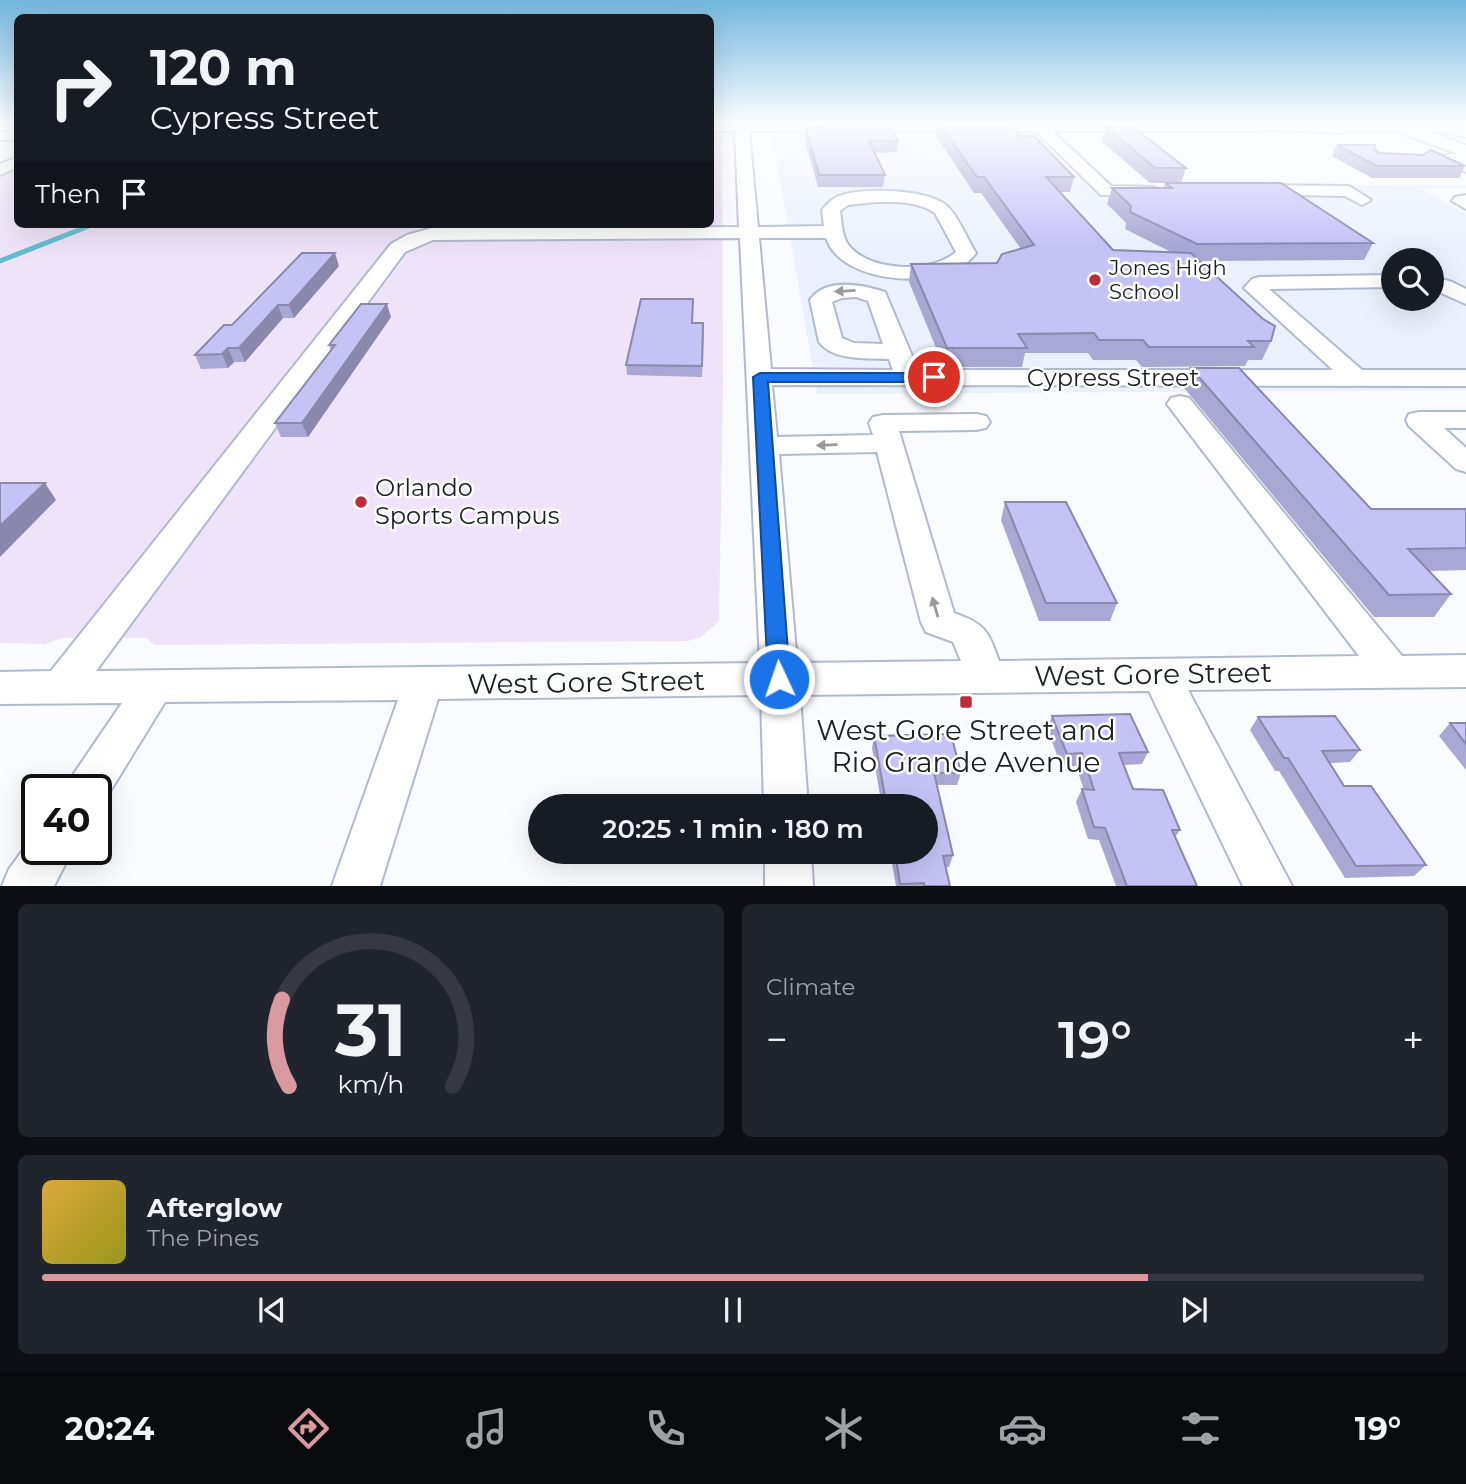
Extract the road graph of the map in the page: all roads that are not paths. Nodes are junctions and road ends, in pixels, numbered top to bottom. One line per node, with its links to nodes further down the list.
1 (744, 163): 9 (street)
2 (1078, 163): 3 (street)
3 (1165, 190)
4 (1240, 190): 5 (street)
5 (1362, 200)
6 (669, 229): 7 (street); 9 (street)
7 (419, 231): 32 (street)
8 (835, 232): 8 (street, one-way to 8); 9 (street)
9 (749, 233): 14 (street)
10 (1381, 281): 16 (street)
11 (1444, 286): 12 (street)
12 (1466, 298)
13 (898, 352): 15 (street)
14 (760, 377): 15 (street, Cypress Street); 22 (street)
15 (908, 377): 16 (street, Cypress Street)
16 (1356, 378): 17 (street, Cypress Street)
17 (1466, 378)
18 (1180, 404): 24 (street)
19 (1466, 419): 23 (street)
20 (976, 422): 21 (street)
21 (889, 443): 22 (street, one-way to 22); 27 (street, one-way to 21)
22 (764, 446): 28 (street)
23 (1465, 461)
24 (1392, 671): 25 (street, West Gore Street); 26 (street, West Gore Street)
25 (1466, 671)
26 (1160, 674): 27 (street, West Gore Street); 40 (street)
27 (985, 676): 28 (street, West Gore Street)
28 (779, 679): 29 (street, West Gore Street); 34 (street)
29 (424, 684): 30 (street, West Gore Street); 38 (street)
30 (154, 687): 32 (street, West Gore Street); 33 (street)
31 (0, 688): 32 (street, West Gore Street)
32 (61, 688)
33 (98, 774)
34 (785, 794)
35 (788, 864): 39 (street)
36 (40, 865): 37 (street)
37 (26, 886)
38 (356, 886)
39 (789, 886)
40 (1268, 886)

